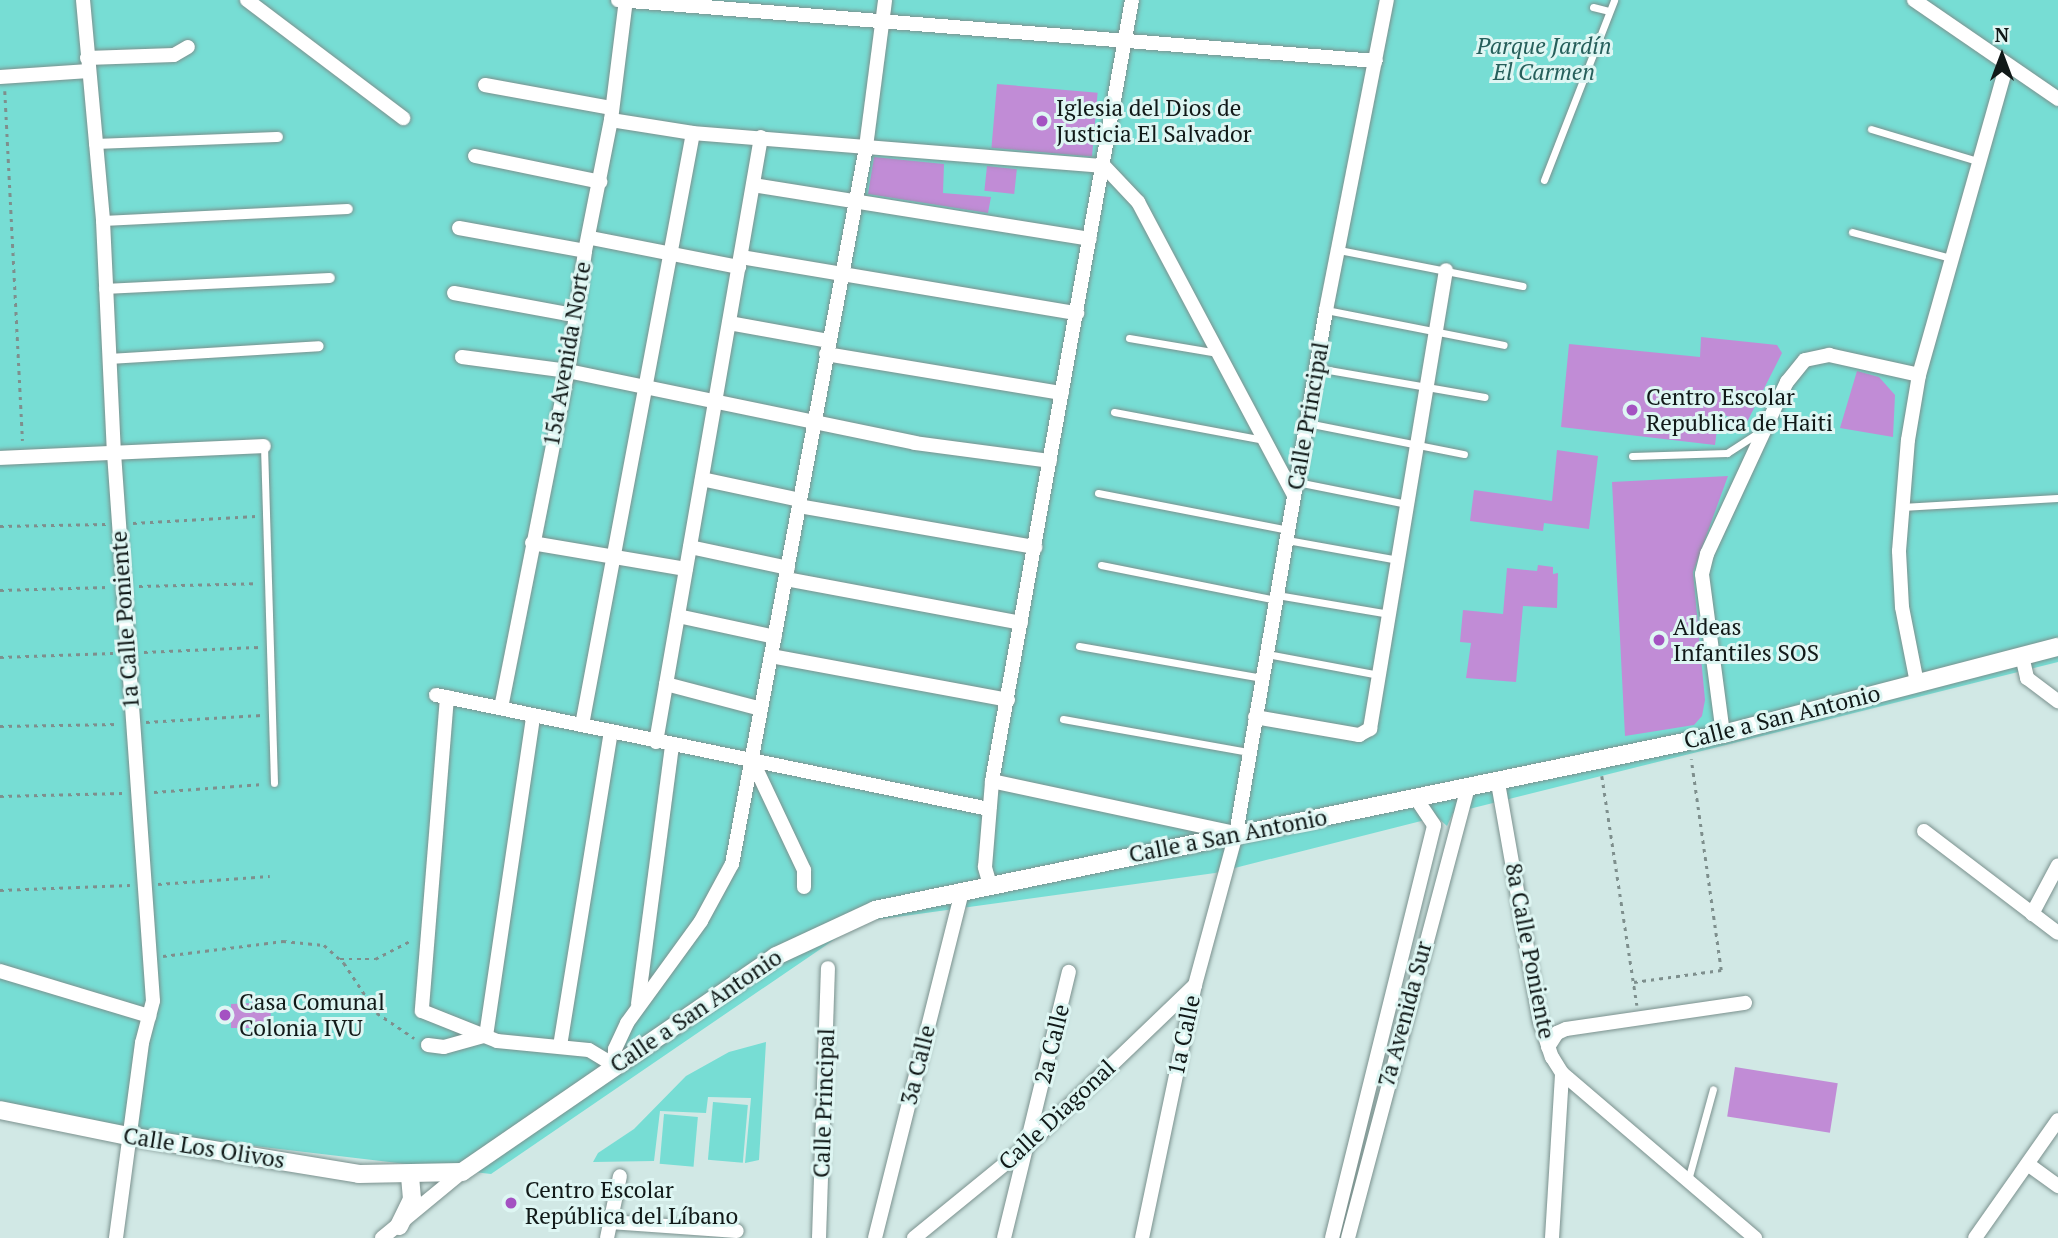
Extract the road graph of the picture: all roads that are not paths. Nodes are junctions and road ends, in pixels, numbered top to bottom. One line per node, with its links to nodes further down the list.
1 (83, 0): 15 (street, 1a Calle Poniente)
2 (247, 0): 21 (street)
3 (624, 0): 11 (street); 20 (street, 15a Avenida Norte)
4 (885, 0): 11 (street)
5 (1132, 0): 12 (street)
6 (1387, 0): 14 (street, Calle Principal)
7 (1614, 0): 10 (lane)
8 (1914, 0): 16 (street)
9 (1593, 7): 10 (lane)
10 (1609, 11): 31 (lane)
11 (879, 22): 12 (street); 27 (street)
12 (1123, 43): 14 (street); 30 (street)
13 (188, 47): 15 (street)
14 (1376, 61): 41 (street, Calle Principal)
15 (88, 64): 17 (street); 26 (street, 1a Calle Poniente)
16 (2007, 65): 19 (street); 29 (street)
17 (2, 77)
18 (485, 85): 20 (street)
19 (2058, 99)
20 (612, 114): 23 (street); 32 (street, 15a Avenida Norte)
21 (403, 118)
22 (1871, 129): 29 (lane)
23 (693, 133): 25 (street); 42 (street)
24 (278, 137): 26 (street)
25 (761, 138): 27 (street); 33 (street)
26 (94, 144): 36 (street, 1a Calle Poniente)
27 (866, 147): 30 (street); 34 (street)
28 (475, 156): 32 (street)
29 (1980, 162): 43 (street)
30 (1104, 166): 39 (street); 60 (street)
31 (1544, 180)
32 (600, 181): 40 (street, 15a Avenida Norte)
33 (753, 185): 34 (street); 44 (street)
34 (854, 203): 39 (street); 46 (street)
35 (348, 209): 36 (street)
36 (103, 222): 49 (street, 1a Calle Poniente)
37 (459, 228): 40 (street)
38 (1852, 232): 43 (lane)
39 (1090, 239): 52 (street)
40 (588, 244): 42 (street); 53 (street, 15a Avenida Norte)
41 (1339, 250): 45 (lane); 51 (street, Calle Principal)
42 (670, 253): 44 (street); 67 (street)
43 (1951, 258): 65 (street)
44 (740, 262): 46 (street); 54 (street)
45 (1446, 270): 48 (lane); 55 (street)
46 (842, 274): 52 (street); 59 (street)
47 (330, 278): 49 (street)
48 (1523, 286)
49 (104, 289): 62 (street, 1a Calle Poniente)
50 (454, 293): 53 (street)
51 (1326, 310): 55 (lane); 63 (street, Calle Principal)
52 (1077, 313): 68 (street)
53 (574, 315): 64 (street, 15a Avenida Norte)
54 (729, 323): 59 (street); 70 (street)
55 (1436, 332): 57 (lane); 66 (street)
56 (1129, 338): 60 (lane)
57 (1504, 345)
58 (319, 346): 62 (street)
59 (827, 347): 68 (street); 72 (street)
60 (1221, 354): 75 (street)
61 (462, 357): 64 (street)
62 (109, 359): 78 (street, 1a Calle Poniente)
63 (1316, 368): 66 (lane); 73 (street, Calle Principal)
64 (568, 371): 67 (street); 91 (street, 15a Avenida Norte)
65 (1919, 375): 74 (street); 89 (street)
66 (1427, 386): 69 (lane); 76 (street)
67 (642, 388): 70 (street); 94 (street)
68 (1062, 393): 82 (street)
69 (1485, 397)
70 (715, 401): 72 (street); 83 (street)
71 (1114, 412): 75 (lane)
72 (813, 422): 82 (street); 87 (street)
73 (1307, 423): 76 (lane); 84 (street, Calle Principal)
74 (1765, 429): 80 (lane); 122 (street)
75 (1267, 441): 84 (street)
76 (1417, 445): 79 (lane); 88 (street)
77 (264, 446): 78 (street); 128 (lane)
78 (114, 453): 81 (street); 147 (street, 1a Calle Poniente)
79 (1464, 454)
80 (1632, 456)
81 (0, 458)
82 (1050, 461): 93 (street)
83 (702, 480): 87 (street); 92 (street)
84 (1295, 488): 88 (lane); 90 (street, Calle Principal)
85 (1098, 493): 90 (lane)
86 (2058, 498): 89 (lane)
87 (800, 503): 93 (street); 98 (street)
88 (1407, 504): 95 (street)
89 (1900, 507): 111 (street)
90 (1287, 535): 95 (lane); 99 (street, Calle Principal)
91 (532, 543): 94 (street); 115 (street, 15a Avenida Norte)
92 (691, 547): 97 (street); 98 (street)
93 (1035, 547): 102 (street)
94 (611, 556): 97 (street); 120 (street)
95 (1398, 560): 100 (street)
96 (1101, 565): 99 (lane)
97 (687, 569): 101 (street)
98 (787, 574): 102 (street); 103 (street)
99 (1276, 597): 100 (lane); 106 (street, Calle Principal)
100 (1389, 614): 109 (street)
101 (678, 617): 103 (street); 112 (street)
102 (1021, 623): 113 (street)
103 (775, 637): 107 (street)
104 (1079, 646): 110 (lane)
105 (2058, 647): 108 (street, Calle a San Antonio)
106 (1266, 653): 109 (lane); 110 (street, Calle Principal)
107 (771, 656): 113 (street); 116 (street)
108 (2022, 656): 111 (street, Calle a San Antonio); 114 (street)
109 (1379, 675): 118 (street)
110 (1262, 678): 118 (street, Calle Principal)
111 (1917, 683): 122 (street, Calle a San Antonio)
112 (666, 684): 116 (street); 123 (street)
113 (1008, 700): 127 (street)
114 (2058, 701)
115 (501, 708): 117 (street); 148 (street)
116 (761, 709): 126 (street)
117 (533, 716): 120 (street); 148 (street)
118 (1255, 717): 125 (street, Calle Principal)
119 (1063, 719): 125 (lane)
120 (582, 725): 121 (street)
121 (611, 732): 123 (street); 150 (street)
122 (1723, 734): 129 (street, Calle a San Antonio)
123 (656, 742): 124 (street)
124 (672, 745): 126 (street); 146 (street)
125 (1249, 752): 134 (street, Calle Principal)
126 (752, 760): 132 (street); 137 (street); 146 (street)
127 (992, 781): 132 (street); 134 (street)
128 (274, 783)
129 (1498, 783): 130 (street, Calle a San Antonio); 151 (street, 8a Calle Poniente)
130 (1467, 790): 131 (street, Calle a San Antonio); 177 (street, 7a Avenida Sur)
131 (1417, 800): 134 (street, Calle a San Antonio); 176 (street, 7a Avenida Sur)
132 (989, 809): 136 (street)
133 (1924, 831): 139 (street)
134 (1236, 834): 136 (street, Calle a San Antonio); 144 (street, 1a Calle)
135 (2058, 865): 139 (street)
136 (990, 885): 138 (street, Calle a San Antonio)
137 (804, 887)
138 (962, 891): 152 (street, Calle a San Antonio); 172 (street, 3a Calle)
139 (2032, 914): 140 (street)
140 (2058, 933)
141 (828, 968): 171 (street, Calle Principal)
142 (0, 971): 147 (street)
143 (1069, 972): 158 (street, 2a Calle)
144 (1195, 985): 158 (street, Calle Diagonal); 175 (street, 1a Calle)
145 (1745, 1003): 151 (street)
146 (637, 1005): 152 (street)
147 (149, 1016): 157 (street, 1a Calle Poniente)
148 (486, 1036): 149 (street); 150 (street)
149 (428, 1045)
150 (560, 1046): 152 (street)
151 (1548, 1047): 153 (street, 8a Calle Poniente)
152 (614, 1065): 160 (street, Calle a San Antonio)
153 (1562, 1073): 163 (street, 8a Calle Poniente); 178 (street)
154 (1713, 1089): 163 (lane)
155 (0, 1110): 157 (street, Calle Los Olivos)
156 (2058, 1120): 159 (street)
157 (128, 1136): 161 (street, Calle Los Olivos); 168 (street, 1a Calle Poniente)
158 (1027, 1146): 173 (street, Calle Diagonal); 174 (street, 2a Calle)
159 (2029, 1165): 164 (street); 180 (street)
160 (462, 1172): 161 (street, Calle Los Olivos); 166 (street)
161 (410, 1174): 166 (street)
162 (620, 1176): 165 (street)
163 (1688, 1181): 179 (street, 8a Calle Poniente)
164 (2058, 1186)
165 (610, 1222): 167 (street); 170 (street)
166 (399, 1226): 169 (street)
167 (737, 1231)
168 (116, 1238)
169 (382, 1238)
170 (607, 1238)
171 (819, 1238)
172 (875, 1238)
173 (914, 1238)
174 (1004, 1238)
175 (1142, 1238)
176 (1332, 1238)
177 (1348, 1238)
178 (1552, 1238)
179 (1755, 1238)
180 (1975, 1238)

